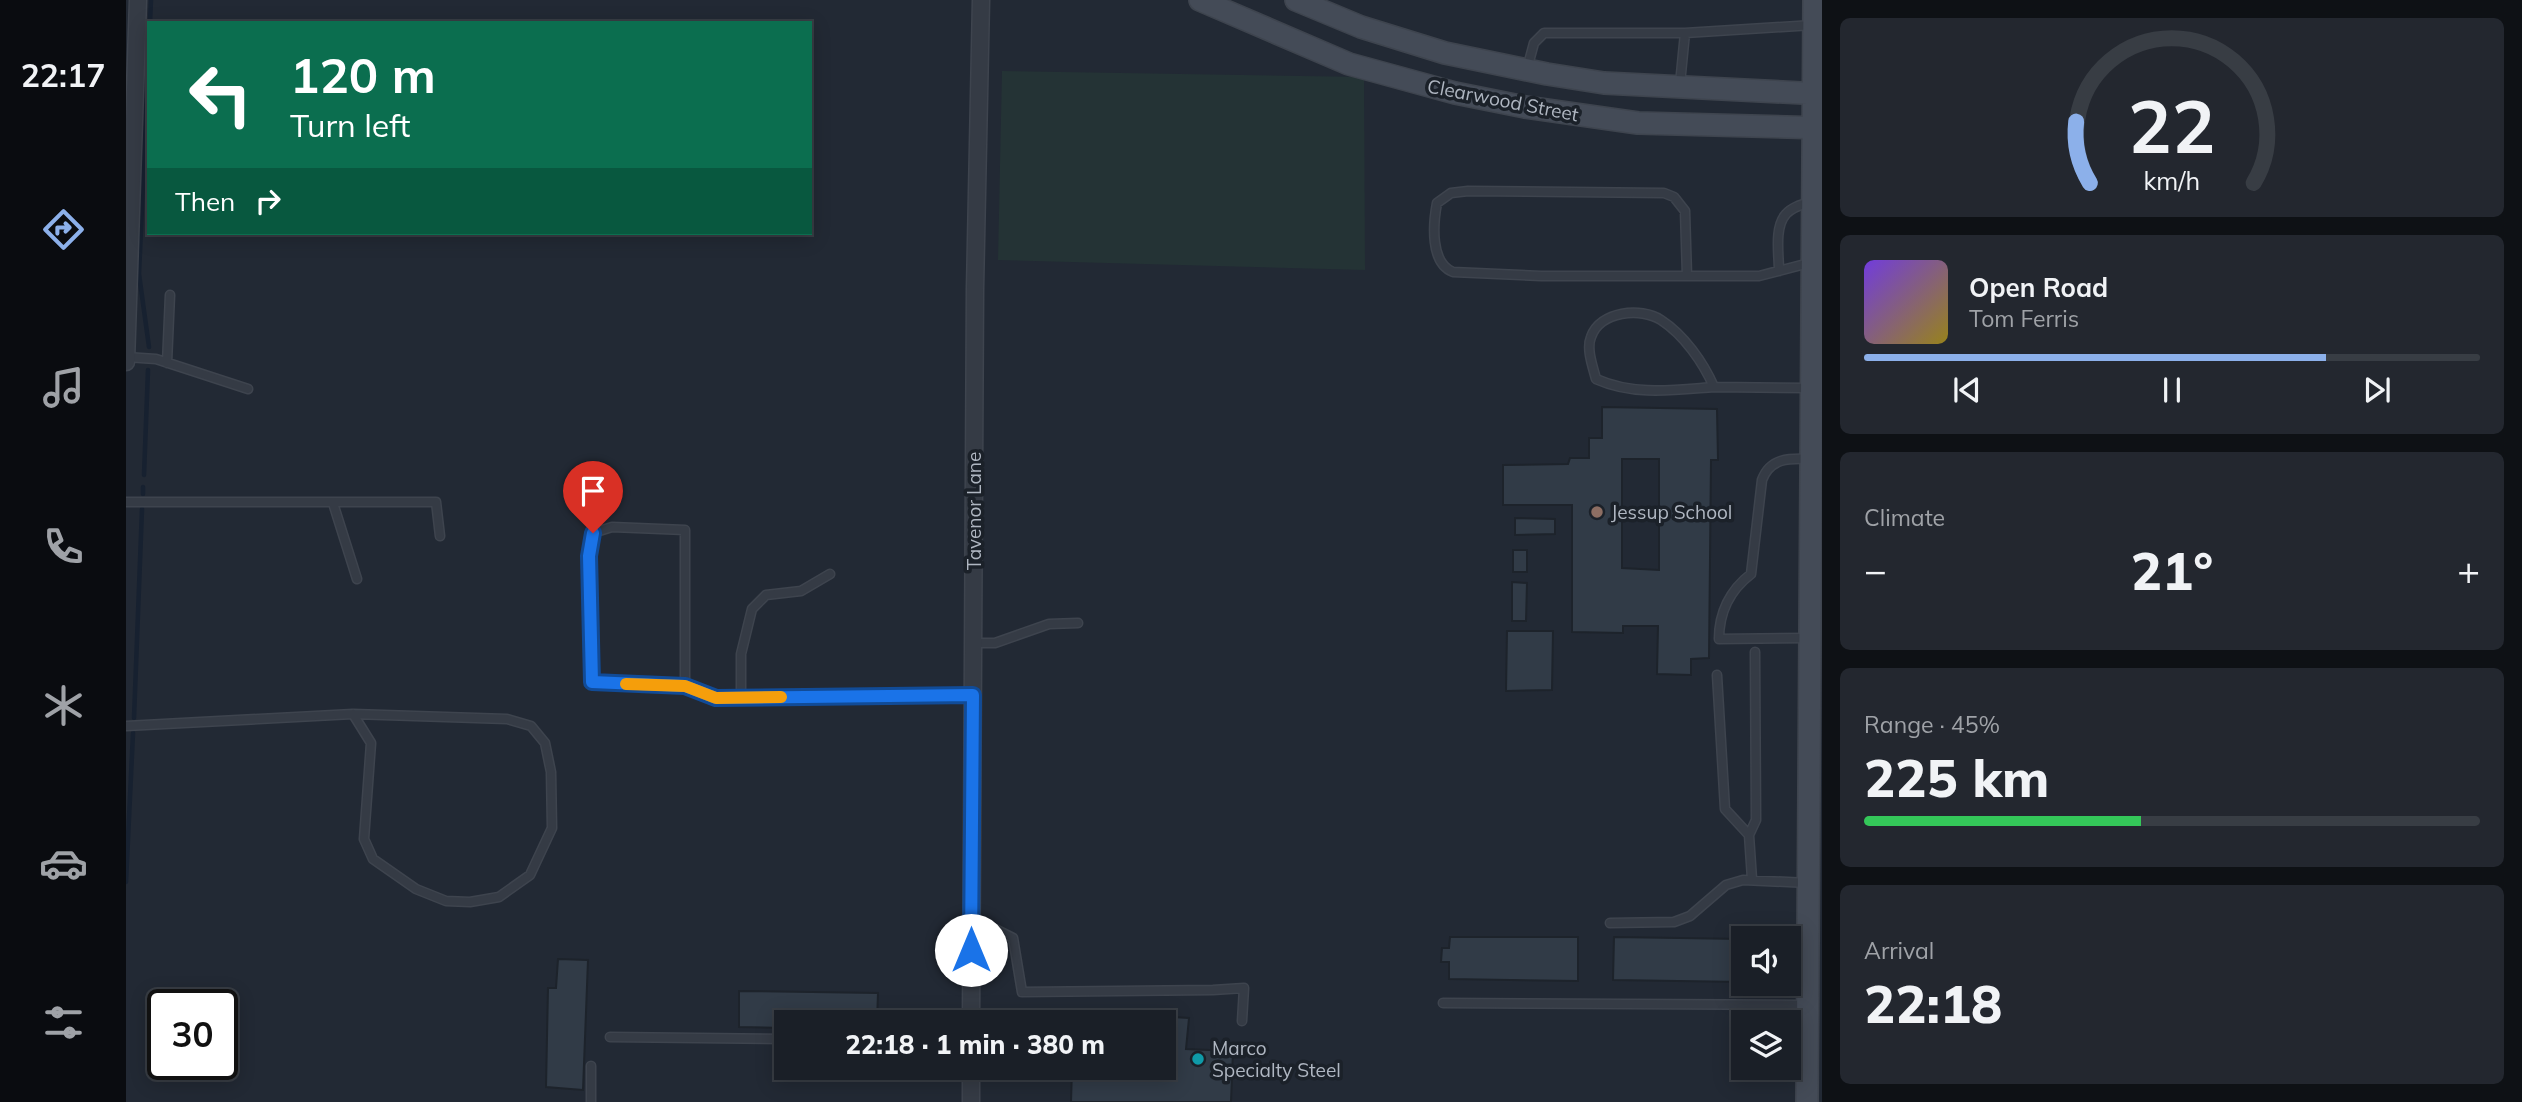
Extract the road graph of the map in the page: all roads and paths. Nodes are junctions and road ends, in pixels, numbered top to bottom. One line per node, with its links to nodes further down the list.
1 (138, 0): 10 (street)
2 (981, 0): 34 (street, Tavenor Lane)
3 (1200, 0): 13 (main road, Clearwood Street)
4 (1296, 0): 6 (main road, Clearwood Street)
5 (1814, 0): 7 (main road)
6 (1320, 5): 9 (main road, Clearwood Street)
7 (1814, 25): 8 (lane); 12 (main road)
8 (1685, 33): 9 (lane); 11 (lane)
9 (1527, 69): 11 (main road, Clearwood Street); 13 (main road)
10 (130, 85): 20 (street)
11 (1680, 87): 12 (main road, Clearwood Street)
12 (1817, 94): 14 (main road)
13 (1518, 106): 14 (main road, Clearwood Street)
14 (1818, 128): 15 (main road)
15 (1813, 201): 16 (main road); 17 (lane)
16 (1812, 262): 17 (lane); 25 (main road)
17 (1779, 271): 18 (lane)
18 (1687, 276): 18 (lane)
19 (170, 295): 22 (lane)
20 (127, 312): 21 (street)
21 (126, 360): 22 (lane)
22 (167, 363): 24 (lane)
23 (1714, 387): 23 (lane); 25 (lane)
24 (248, 389)
25 (1816, 389): 26 (main road)
26 (1810, 459): 33 (main road); 33 (lane)
27 (126, 502): 28 (lane)
28 (333, 503): 29 (lane); 31 (lane)
29 (440, 536)
30 (830, 575): 39 (lane)
31 (357, 579)
32 (1078, 623): 34 (lane)
33 (1815, 638): 44 (main road)
34 (973, 643): 38 (street, Tavenor Lane)
35 (1755, 652): 42 (lane)
36 (1717, 675): 42 (lane)
37 (685, 686): 37 (lane); 39 (lane)
38 (973, 695): 39 (lane); 46 (street, Tavenor Lane)
39 (741, 698)
40 (353, 714): 40 (lane); 41 (lane)
41 (126, 726)
42 (1749, 835): 43 (lane)
43 (1752, 879): 44 (lane); 45 (lane)
44 (1815, 884): 48 (main road)
45 (1610, 923)
46 (972, 926): 49 (street, Tavenor Lane); 50 (lane)
47 (1443, 1003): 48 (lane)
48 (1807, 1004): 57 (main road)
49 (971, 1010)
50 (1242, 1021)
51 (610, 1037): 52 (lane)
52 (774, 1039)
53 (591, 1066): 55 (lane)
54 (971, 1080): 56 (street)
55 (591, 1102)
56 (971, 1102)
57 (1807, 1102)

